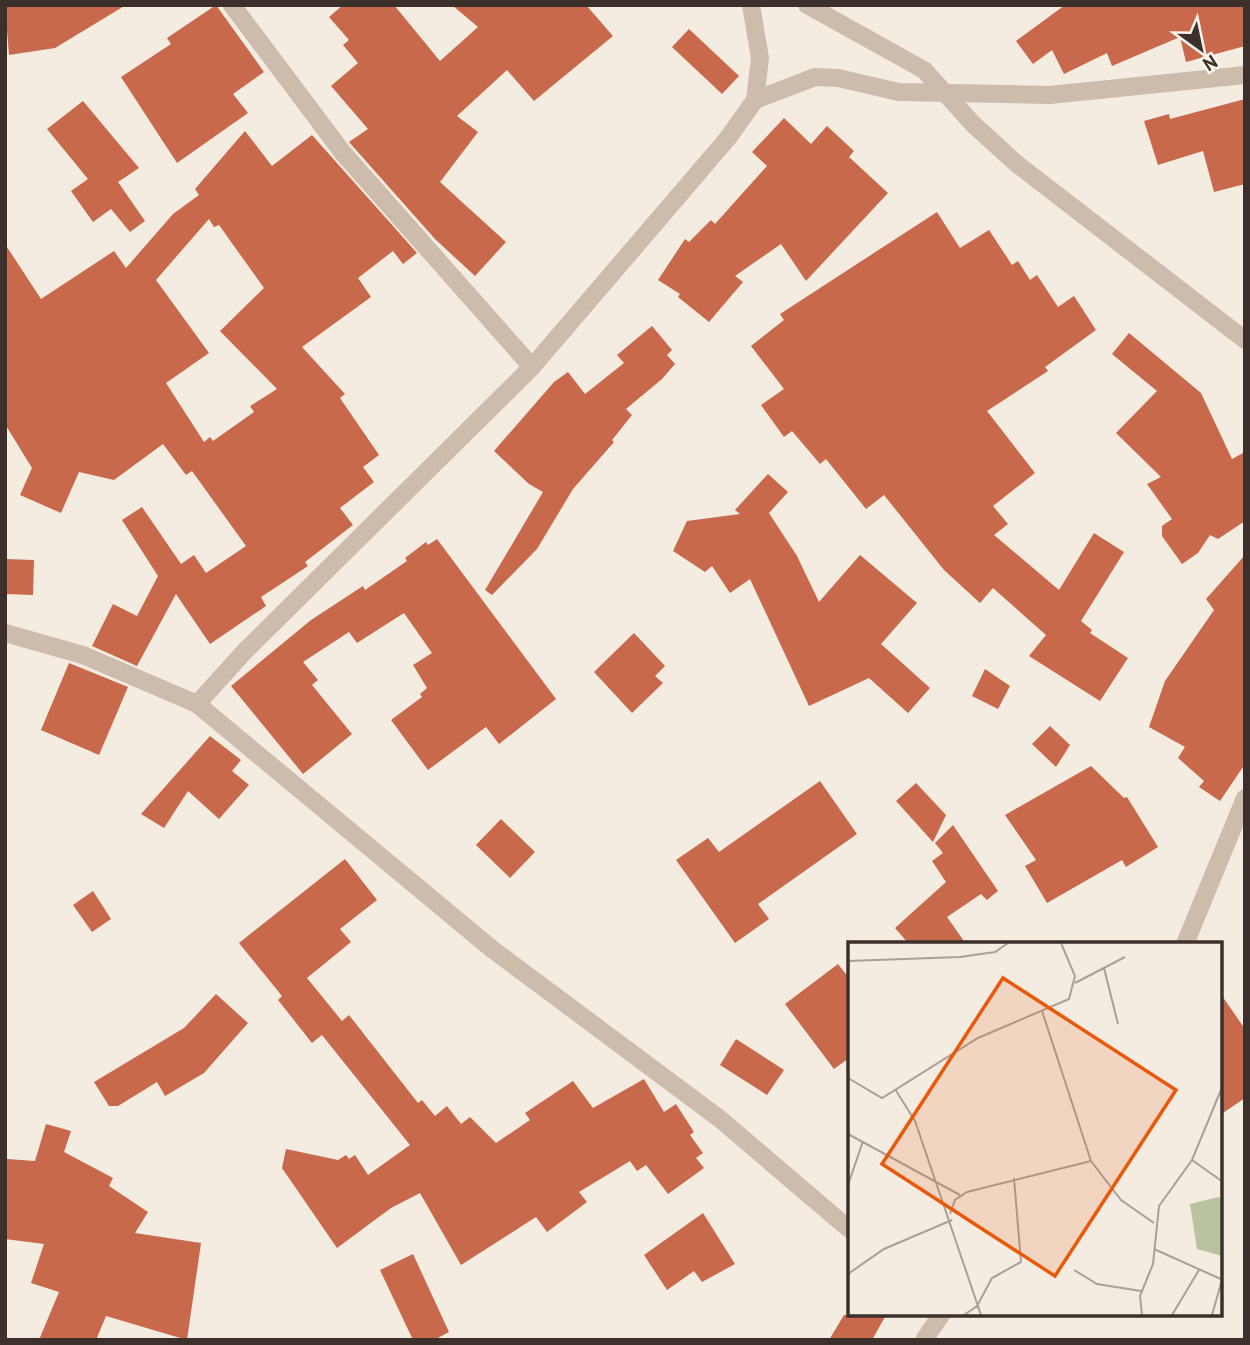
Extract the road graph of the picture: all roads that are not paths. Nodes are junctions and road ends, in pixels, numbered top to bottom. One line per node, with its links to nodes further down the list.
1 (232, 5): 8 (street)
2 (751, 5): 6 (street)
3 (807, 5): 5 (street)
4 (1245, 75): 5 (street)
5 (944, 93): 6 (street); 7 (street)
6 (755, 100): 8 (street)
7 (1245, 340)
8 (532, 367): 10 (street)
9 (5, 633): 10 (street)
10 (197, 704): 13 (street)
11 (1245, 798): 12 (street)
12 (1186, 942)
13 (848, 1228)
14 (940, 1317): 15 (street)
15 (924, 1340)

